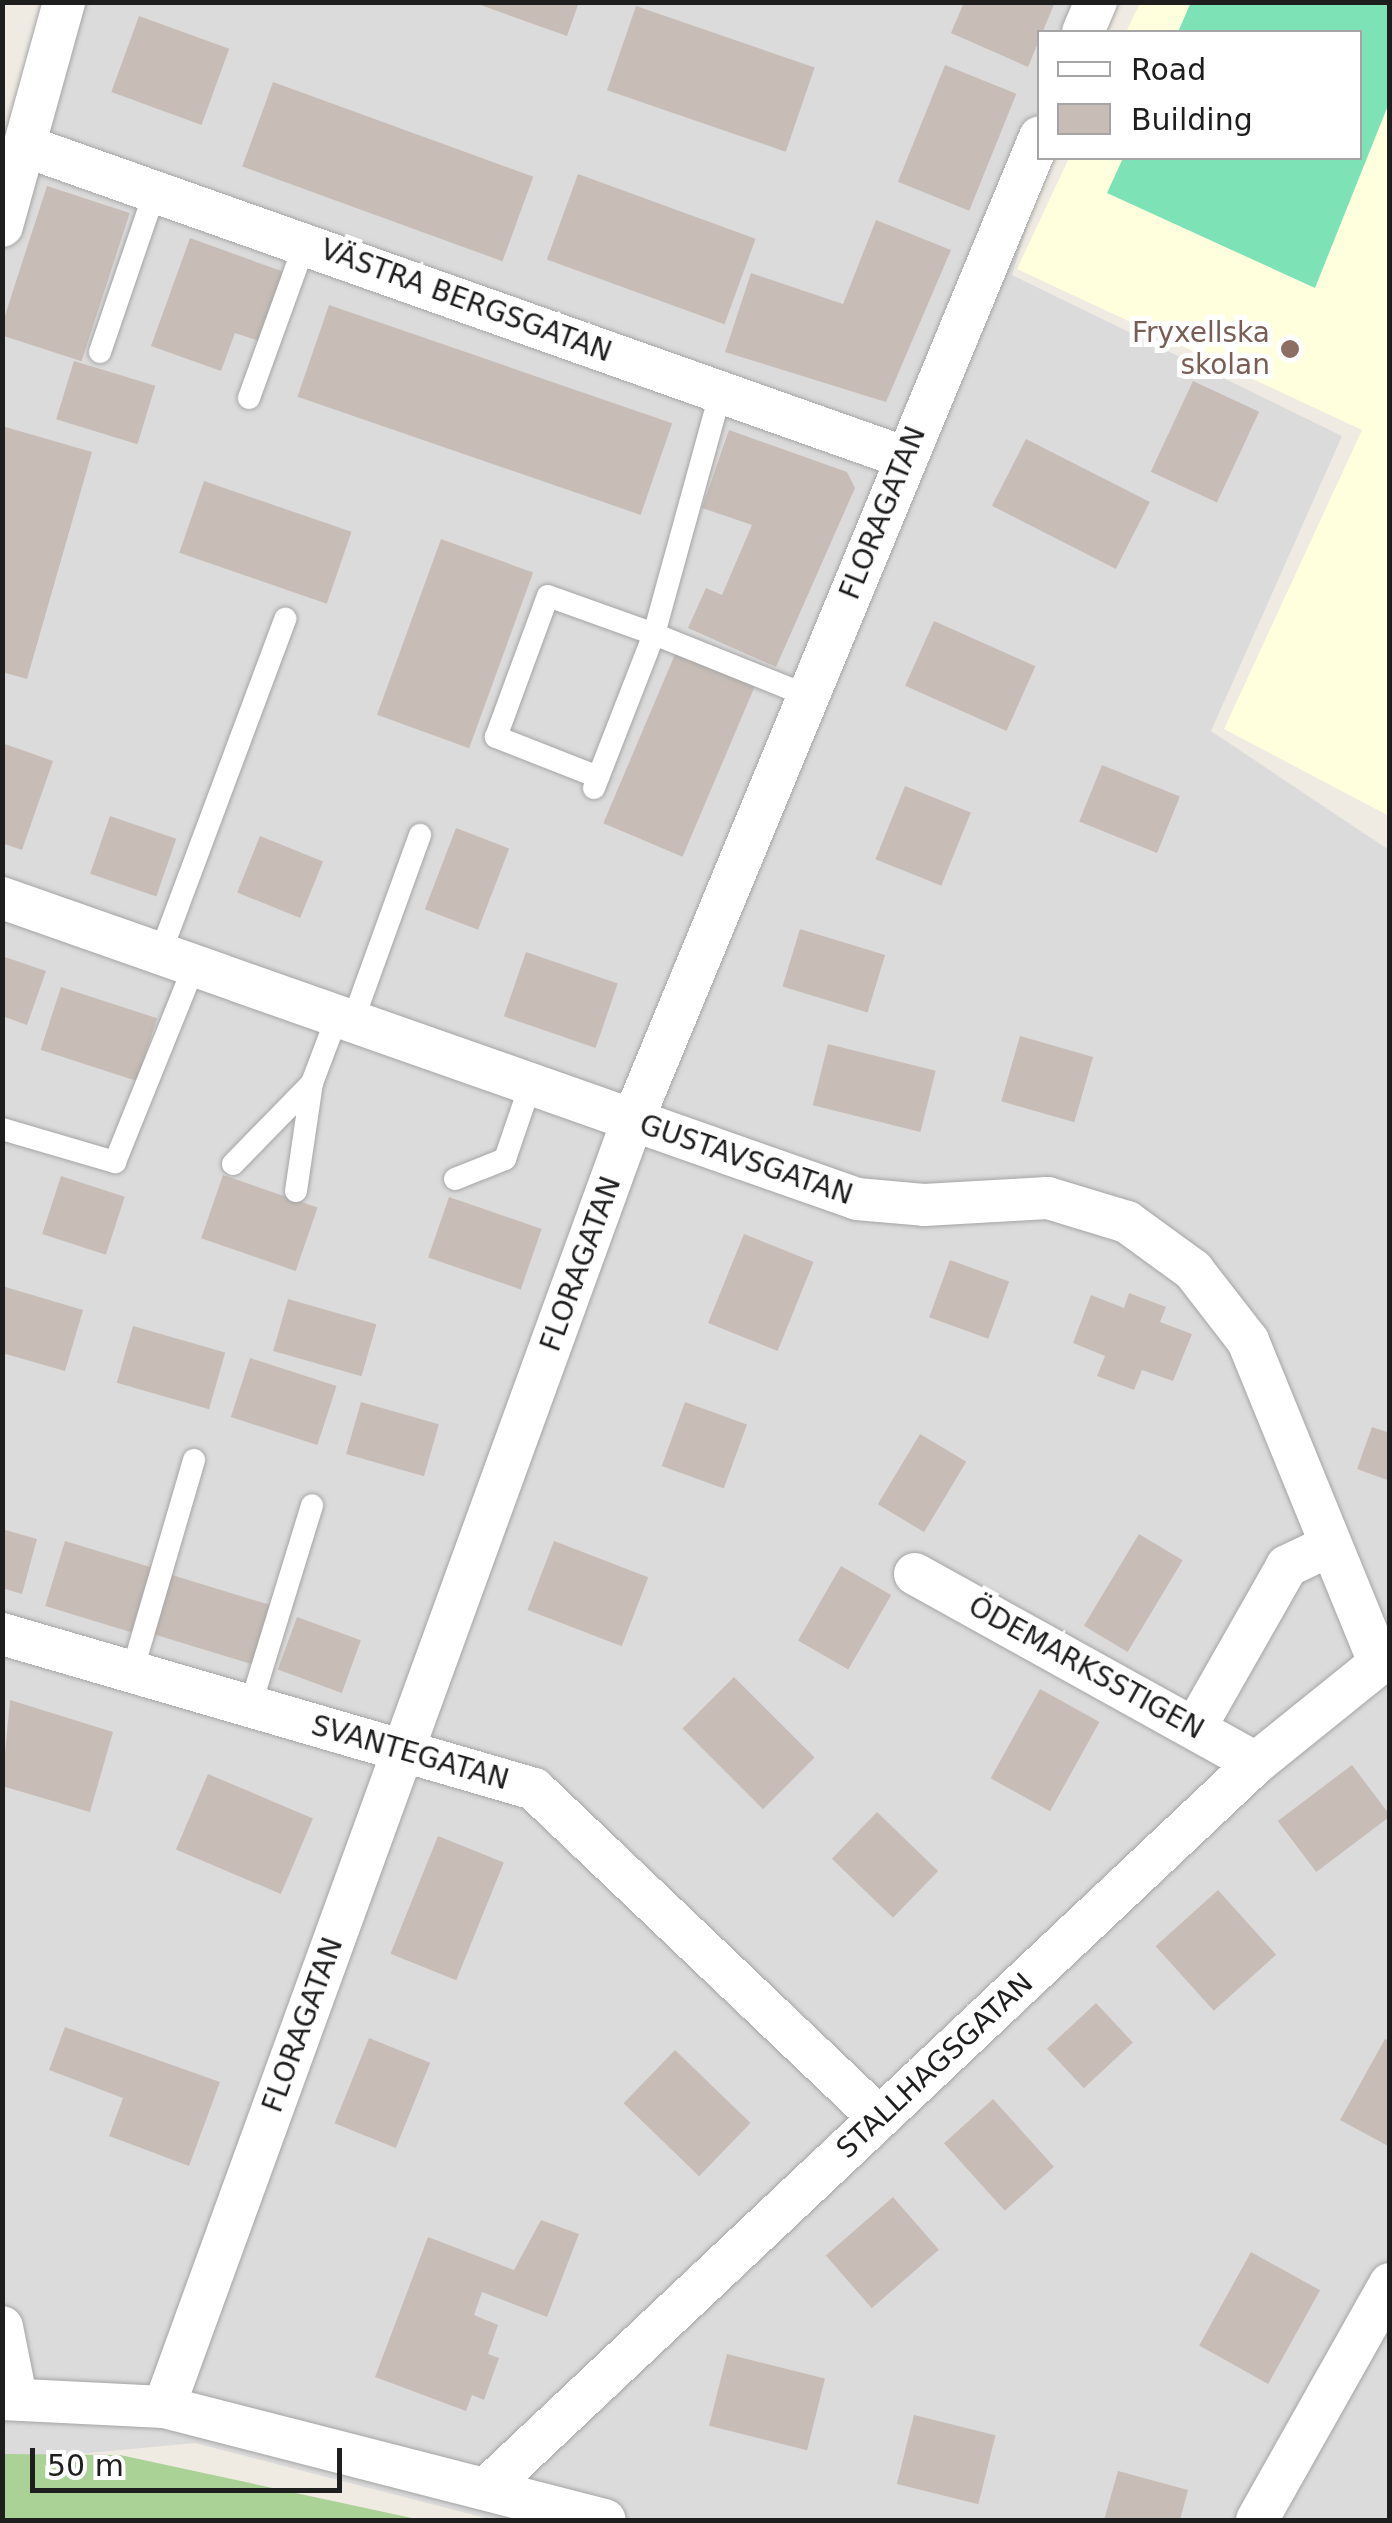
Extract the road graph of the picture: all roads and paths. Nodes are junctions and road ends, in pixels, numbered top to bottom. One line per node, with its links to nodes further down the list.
1 (64, 2): 5 (street)
2 (1096, 2): 3 (street)
3 (1084, 30)
4 (1037, 144): 12 (street, FLORAGATAN)
5 (25, 146): 6 (street, VÄSTRA BERGSGATAN); 7 (street)
6 (154, 190): 8 (street, VÄSTRA BERGSGATAN); 9 (lane)
7 (2, 226)
8 (305, 243): 10 (street, VÄSTRA BERGSGATAN); 11 (lane)
9 (100, 352)
10 (720, 395): 12 (street, VÄSTRA BERGSGATAN); 14 (lane)
11 (249, 398)
12 (906, 458): 15 (street, FLORAGATAN)
13 (285, 619): 18 (lane)
14 (654, 634): 14 (lane); 15 (lane)
15 (808, 696): 22 (street, FLORAGATAN)
16 (420, 836): 19 (lane)
17 (2, 898): 18 (street, GUSTAVSGATAN)
18 (177, 960): 19 (street, GUSTAVSGATAN); 23 (lane)
19 (345, 1020): 20 (lane); 21 (street, GUSTAVSGATAN)
20 (312, 1083): 24 (lane); 26 (lane)
21 (530, 1086): 22 (street, GUSTAVSGATAN); 25 (lane)
22 (632, 1122): 29 (street, GUSTAVSGATAN); 36 (street, FLORAGATAN)
23 (2, 1129)
24 (233, 1164)
25 (455, 1179)
26 (296, 1190)
27 (194, 1460): 33 (lane)
28 (312, 1505): 34 (lane)
29 (1327, 1547): 32 (street, GUSTAVSGATAN); 35 (street)
30 (915, 1574): 35 (street, ÖDEMARKSSTIGEN)
31 (2, 1634): 33 (street, SVANTEGATAN)
32 (1384, 1657): 37 (street, STALLHAGSGATAN)
33 (132, 1672): 34 (street, SVANTEGATAN)
34 (250, 1707): 36 (street, SVANTEGATAN)
35 (1195, 1728): 37 (street, ÖDEMARKSSTIGEN)
36 (402, 1752): 38 (street, SVANTEGATAN); 42 (street, FLORAGATAN)
37 (1256, 1763): 38 (street, STALLHAGSGATAN)
38 (878, 2117): 43 (street, STALLHAGSGATAN)
39 (1390, 2284): 45 (street)
40 (2, 2327): 41 (street)
41 (9, 2398): 42 (street)
42 (164, 2407): 43 (street)
43 (488, 2486): 44 (street)
44 (605, 2520)
45 (1257, 2520)

